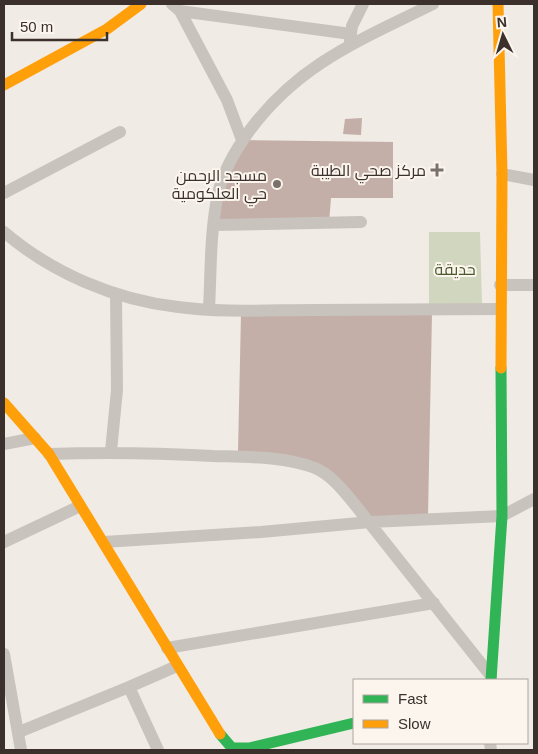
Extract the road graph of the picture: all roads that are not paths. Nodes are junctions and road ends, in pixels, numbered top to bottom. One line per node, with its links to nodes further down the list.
1 (141, 4): 9 (street)
2 (220, 4): 7 (street)
3 (363, 4): 8 (street)
4 (433, 4): 8 (street)
5 (498, 4): 12 (street)
6 (176, 7): 7 (street); 11 (street)
7 (212, 14): 8 (street)
8 (350, 39): 11 (street)
9 (4, 85)
10 (120, 132): 14 (street)
11 (242, 140): 16 (street)
12 (502, 174): 13 (street); 18 (street)
13 (534, 180)
14 (4, 192)
15 (361, 222): 16 (street)
16 (214, 226): 21 (street)
17 (4, 232): 20 (street)
18 (500, 285): 19 (street); 22 (street)
19 (534, 285)
20 (116, 295): 21 (street); 26 (street)
21 (208, 309): 22 (street)
22 (500, 309): 30 (street)
23 (4, 403): 24 (street)
24 (36, 438): 25 (street); 27 (street)
25 (4, 444)
26 (111, 451): 27 (street); 31 (street)
27 (49, 454): 29 (street)
28 (534, 499): 30 (street)
29 (80, 506): 32 (street); 33 (street)
30 (502, 516): 31 (street); 39 (street)
31 (370, 522): 33 (street); 34 (street)
32 (4, 542)
33 (104, 542): 35 (street)
34 (434, 604): 35 (street); 39 (street)
35 (167, 648): 37 (street)
36 (4, 654): 38 (street)
37 (177, 666): 40 (street); 41 (street)
38 (5, 668): 42 (street)
39 (491, 678)
40 (129, 687): 42 (street); 44 (street)
41 (353, 723)
42 (19, 732): 43 (street)
43 (21, 750)
44 (158, 750)

